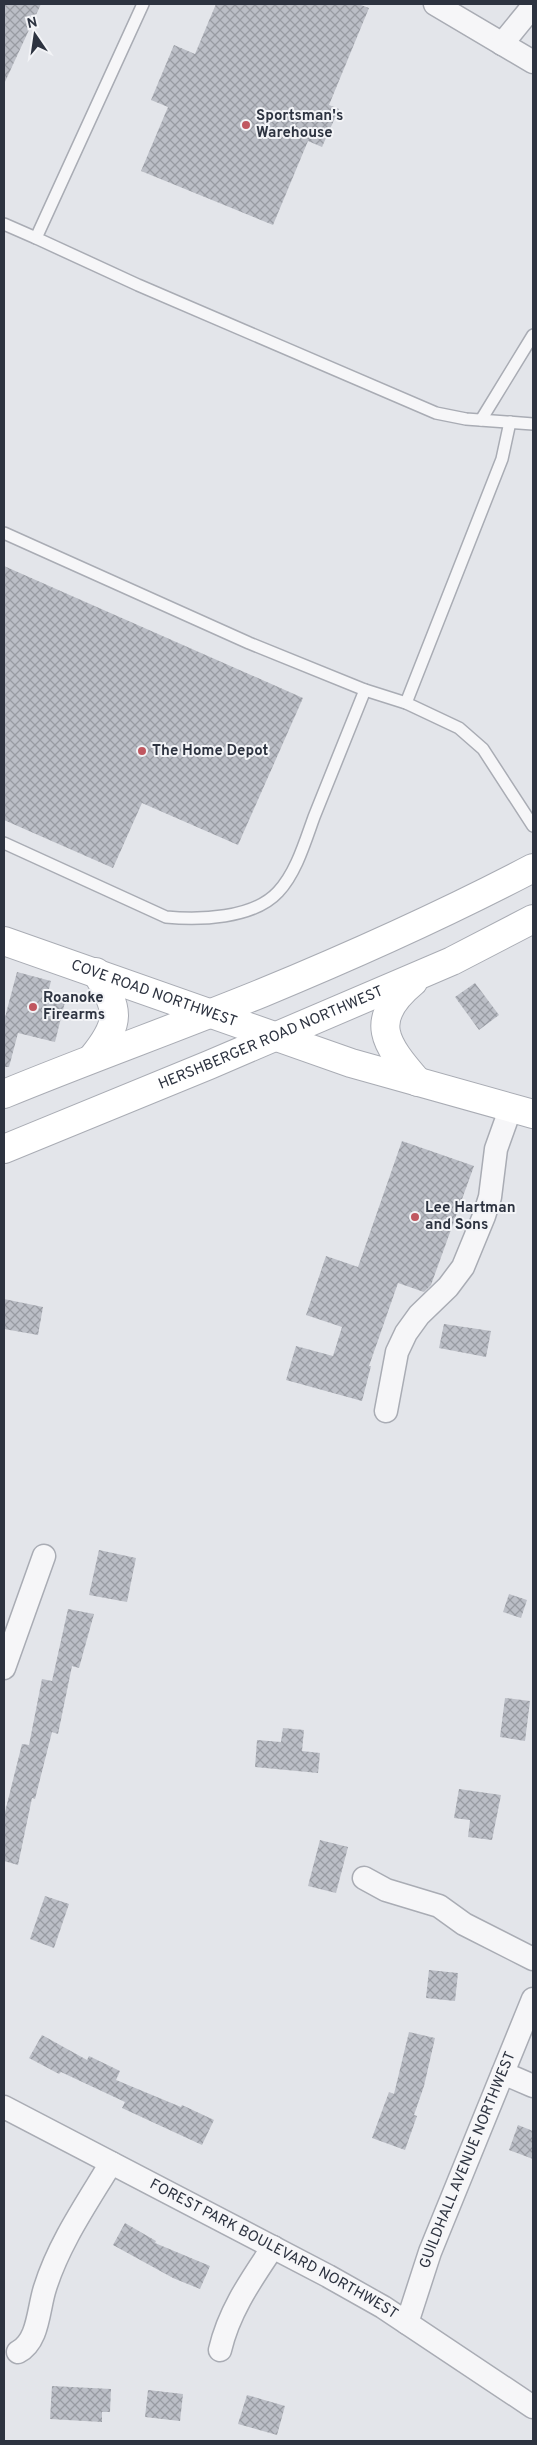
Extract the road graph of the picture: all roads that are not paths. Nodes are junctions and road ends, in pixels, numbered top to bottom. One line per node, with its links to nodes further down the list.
1 (143, 4): 7 (lane)
2 (435, 4): 4 (street)
3 (533, 6): 4 (street)
4 (502, 44): 5 (street)
5 (533, 62)
6 (4, 224): 7 (lane)
7 (36, 238): 9 (lane)
8 (533, 335): 9 (lane)
9 (481, 420): 10 (lane)
10 (510, 422): 11 (lane); 14 (lane)
11 (533, 424)
12 (4, 532): 13 (lane)
13 (366, 690): 14 (lane); 16 (lane)
14 (406, 703): 15 (lane)
15 (533, 826)
16 (4, 842)
17 (533, 868): 22 (main road)
18 (533, 919): 21 (main road, HERSHBERGER ROAD NORTHWEST)
19 (4, 941): 20 (main road, COVE ROAD NORTHWEST)
20 (96, 972): 22 (main road, COVE ROAD NORTHWEST); 24 (main road)
21 (425, 972): 23 (main road, HERSHBERGER ROAD NORTHWEST); 25 (main road)
22 (210, 1013): 23 (main road, COVE ROAD NORTHWEST); 24 (main road)
23 (276, 1036): 25 (main road, COVE ROAD NORTHWEST); 28 (main road, HERSHBERGER ROAD NORTHWEST)
24 (93, 1057): 26 (main road)
25 (418, 1082): 27 (main road, COVE ROAD NORTHWEST)
26 (4, 1094)
27 (522, 1111): 29 (street)
28 (4, 1149)
29 (386, 1411)
30 (44, 1556): 31 (street)
31 (4, 1668)
32 (364, 1878): 33 (street)
33 (533, 1959)
34 (533, 1999): 35 (street, GUILDHALL AVENUE NORTHWEST)
35 (503, 2073): 36 (street); 40 (street, GUILDHALL AVENUE NORTHWEST)
36 (533, 2086)
37 (4, 2108): 38 (street, FOREST PARK BOULEVARD NORTHWEST)
38 (111, 2163): 39 (street, FOREST PARK BOULEVARD NORTHWEST); 42 (street)
39 (272, 2247): 40 (street, FOREST PARK BOULEVARD NORTHWEST); 41 (street)
40 (407, 2323): 43 (street, FOREST PARK BOULEVARD NORTHWEST)
41 (220, 2350)
42 (18, 2352)
43 (533, 2407)

